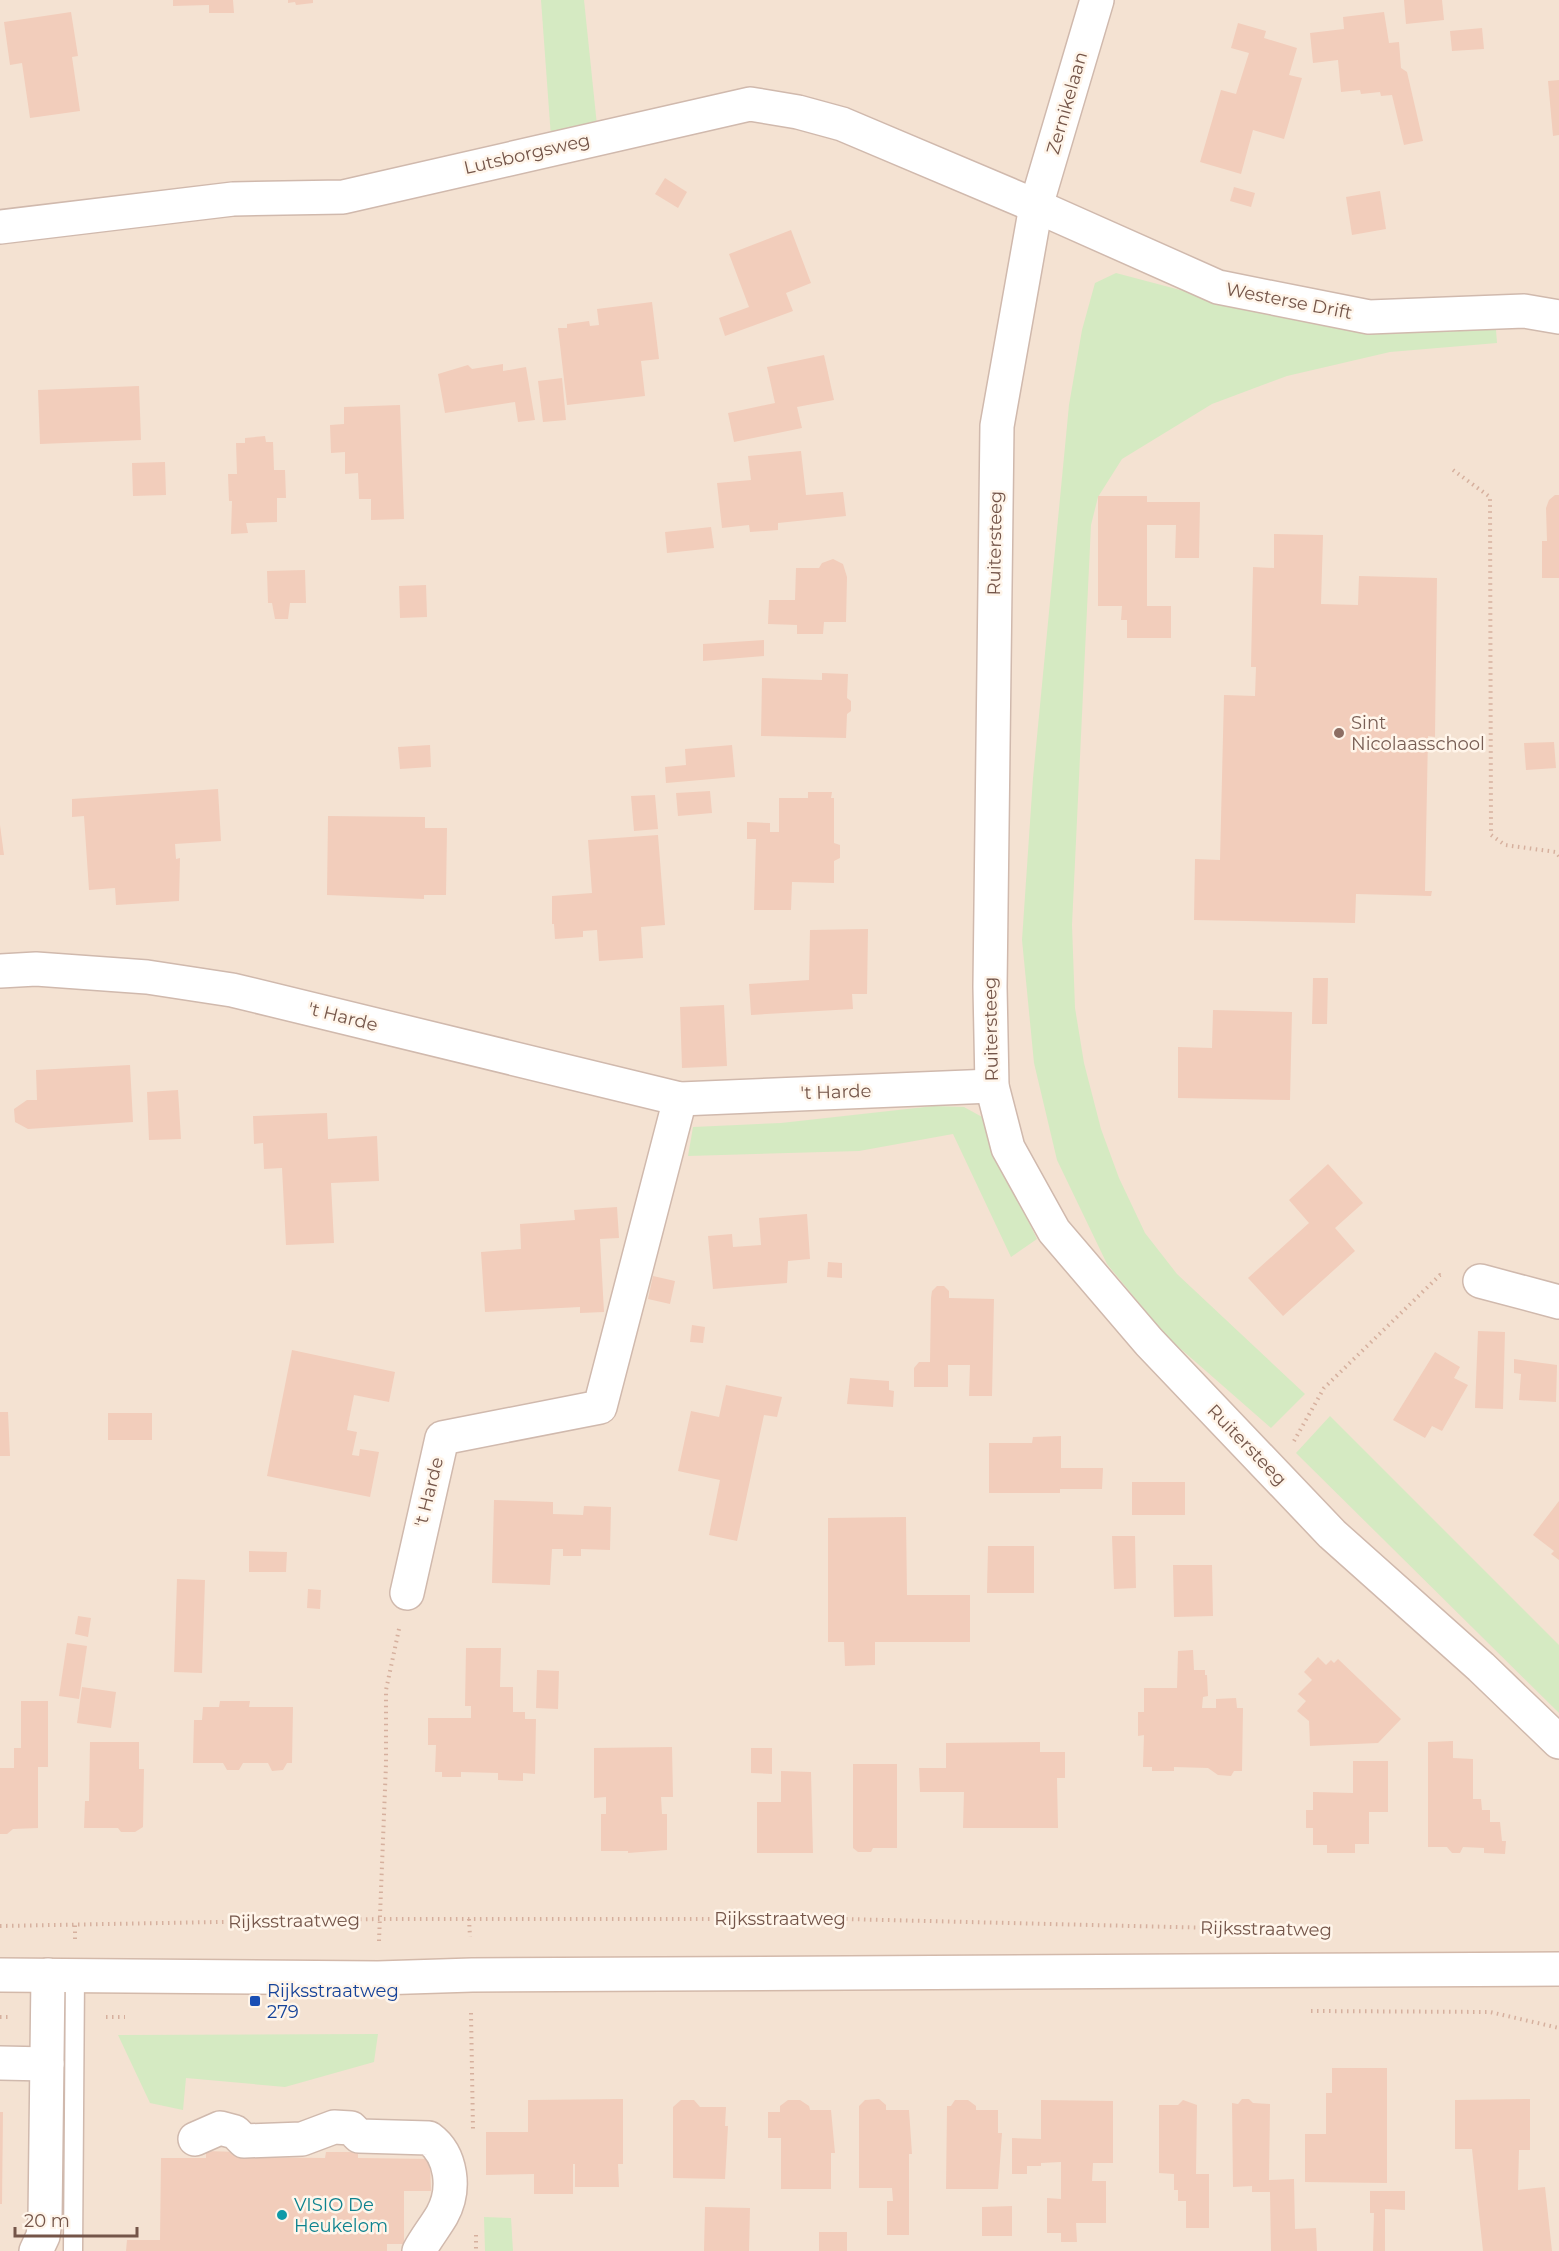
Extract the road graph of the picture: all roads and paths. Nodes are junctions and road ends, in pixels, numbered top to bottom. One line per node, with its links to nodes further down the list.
1 (1097, 0): 2 (street, Zernikelaan)
2 (1036, 206): 3 (street, Lutsborgsweg); 4 (street, Westerse Drift); 8 (street, Ruitersteeg)
3 (0, 227)
4 (1559, 317)
5 (1453, 470): 6 (path)
6 (1559, 856)
7 (0, 971): 9 (street, 't Harde)
8 (992, 1086): 9 (street, 't Harde); 12 (street, Ruitersteeg)
9 (680, 1099): 13 (street, 't Harde)
10 (1480, 1281): 11 (street); 12 (path)
11 (1559, 1302)
12 (1275, 1476): 14 (street, Ruitersteeg)
13 (407, 1593): 15 (path)
14 (1559, 1742)
15 (380, 1919): 16 (path, Rijksstraatweg); 17 (path, Rijksstraatweg); 21 (path)
16 (0, 1926)
17 (1308, 1930)
18 (1559, 1969): 21 (street)
19 (0, 1975): 20 (street)
20 (61, 1975): 21 (street); 23 (street); 26 (lane)
21 (378, 1978)
22 (0, 2063): 23 (street)
23 (46, 2064): 25 (street)
24 (195, 2139): 27 (street)
25 (36, 2251)
26 (73, 2251)
27 (419, 2251)

